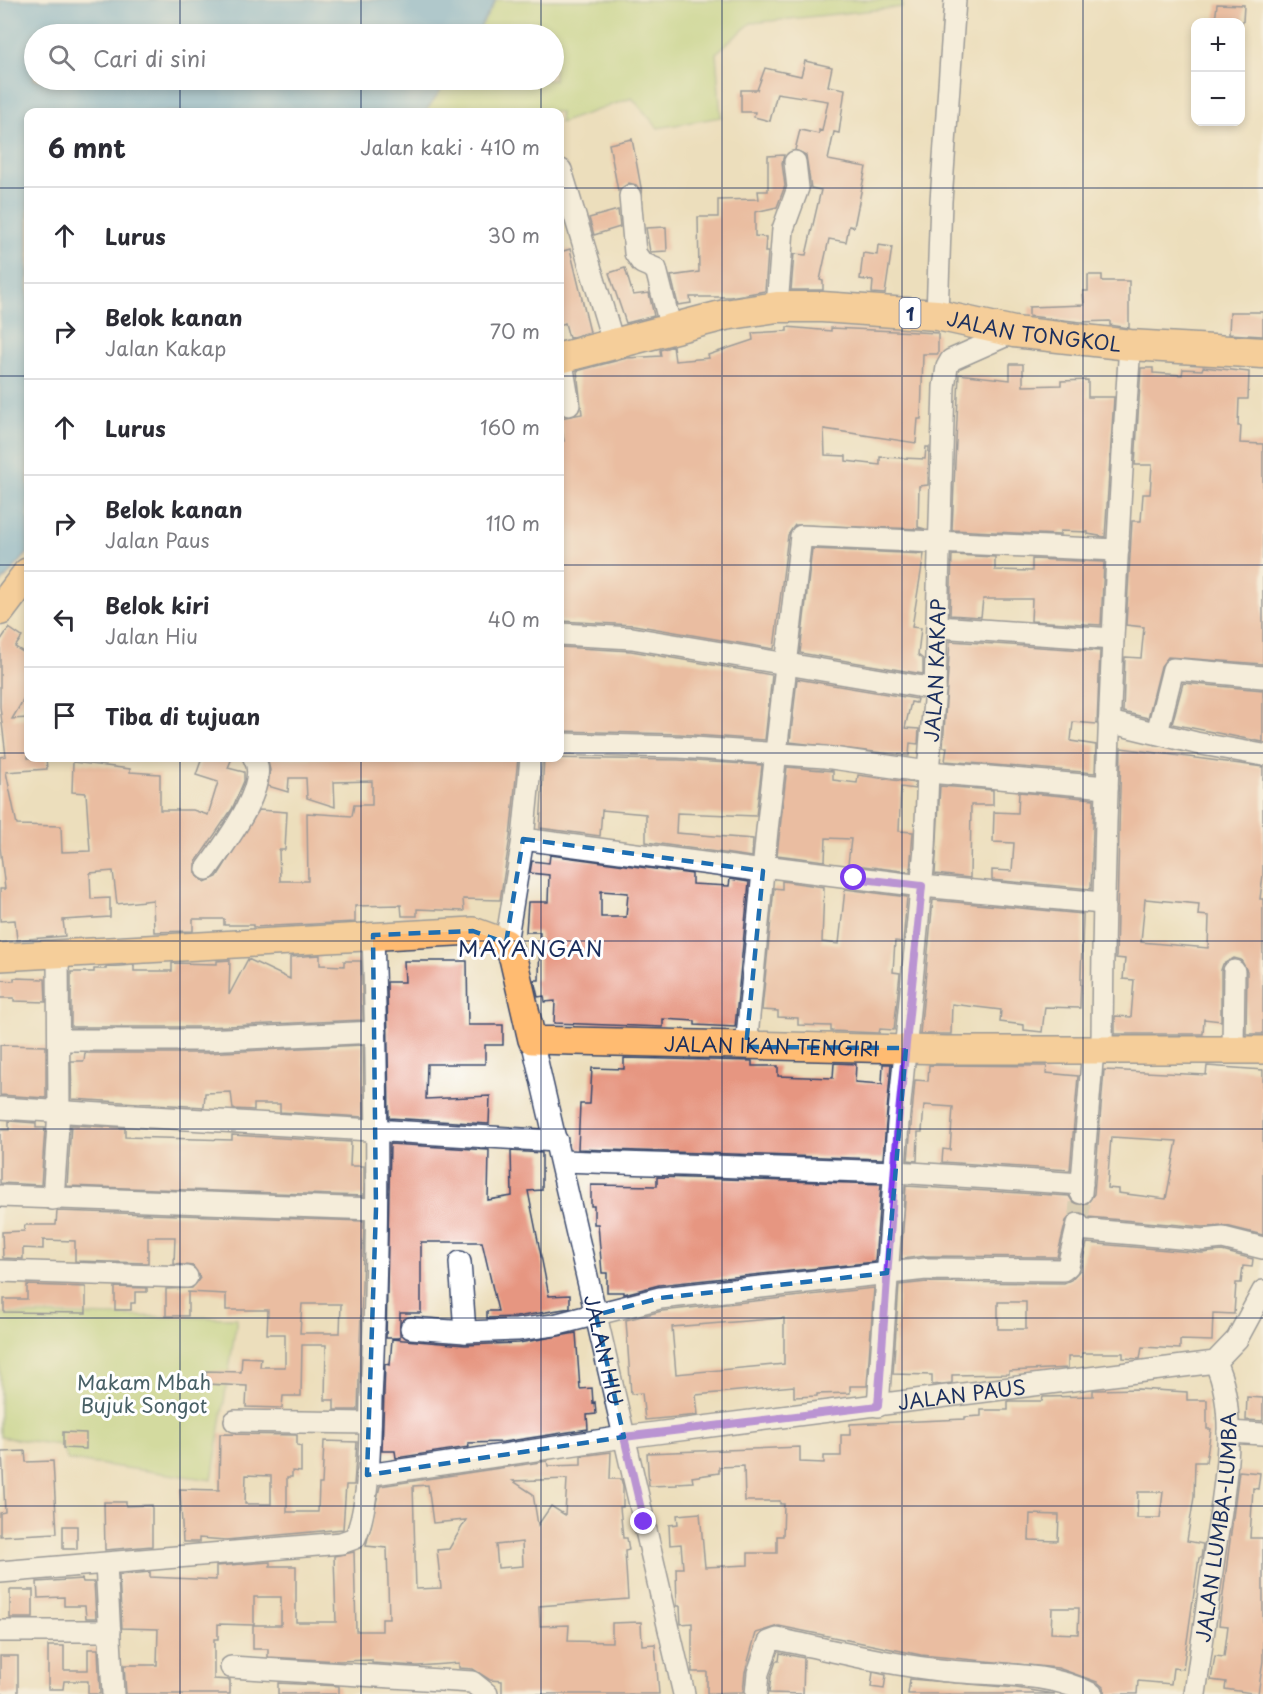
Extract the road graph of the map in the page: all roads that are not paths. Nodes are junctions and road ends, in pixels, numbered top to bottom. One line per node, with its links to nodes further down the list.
1 (955, 0): 6 (street)
2 (795, 162): 5 (street)
3 (564, 181): 9 (street)
4 (630, 196): 7 (street)
5 (777, 307): 6 (highway, JALAN TONGKOL / 1); 7 (highway, JALAN TONGKOL / 1)
6 (937, 315): 8 (highway, JALAN TONGKOL / 1)
7 (671, 329): 9 (highway, JALAN TONGKOL / 1)
8 (1014, 332): 10 (highway, JALAN TONGKOL / 1); 15 (street, JALAN KAKAP)
9 (613, 342): 12 (highway, JALAN TONGKOL / 1)
10 (1130, 345): 11 (highway, JALAN TONGKOL / 1); 16 (street)
11 (1263, 353)
12 (564, 357)
13 (564, 379): 14 (street)
14 (569, 405)
15 (939, 543): 16 (street); 19 (street, JALAN KAKAP); 22 (street)
16 (1118, 550): 21 (street)
17 (24, 588): 18 (highway)
18 (0, 610)
19 (938, 627): 21 (street); 24 (street, JALAN KAKAP)
20 (564, 634): 22 (street)
21 (1113, 639): 25 (street)
22 (787, 664): 24 (street); 28 (street)
23 (1263, 677): 26 (street)
24 (935, 689): 32 (street, JALAN KAKAP)
25 (1109, 722): 26 (street); 33 (street)
26 (1157, 733): 29 (street)
27 (564, 744): 28 (street)
28 (775, 754): 32 (street); 36 (street)
29 (1263, 754)
30 (256, 762): 35 (street)
31 (531, 762): 34 (street)
32 (928, 772): 33 (street); 37 (street, JALAN KAKAP)
33 (1107, 787): 38 (street)
34 (523, 839): 36 (street); 40 (street)
35 (207, 869)
36 (763, 869): 37 (street); 47 (street)
37 (922, 886): 38 (street); 48 (street, JALAN KAKAP)
38 (1102, 903): 50 (street)
39 (373, 935): 40 (main road); 41 (main road); 44 (street)
40 (506, 943): 46 (main road)
41 (58, 954): 42 (main road); 45 (street)
42 (0, 957)
43 (1234, 971): 49 (street)
44 (376, 1032): 45 (street); 54 (street)
45 (60, 1040): 53 (street)
46 (532, 1040): 47 (main road, JALAN IKAN TENGIRI); 55 (street, JALAN HIU)
47 (746, 1047): 48 (main road, JALAN IKAN TENGIRI)
48 (906, 1048): 50 (main road, JALAN IKAN TENGIRI); 56 (street, JALAN KAKAP)
49 (1233, 1049): 50 (main road, JALAN IKAN TENGIRI); 51 (main road, JALAN IKAN TENGIRI)
50 (1097, 1050): 56 (street)
51 (1263, 1050)
52 (0, 1108): 53 (street)
53 (59, 1111): 54 (street); 58 (street)
54 (376, 1131): 55 (street); 59 (street)
55 (560, 1151): 56 (street); 66 (street, JALAN HIU)
56 (895, 1172): 63 (street, JALAN KAKAP)
57 (0, 1196): 58 (street)
58 (53, 1199): 59 (street)
59 (376, 1209): 73 (street)
60 (1263, 1248): 63 (street)
61 (460, 1262): 69 (street)
62 (0, 1271): 64 (street)
63 (887, 1273): 66 (street); 71 (street, JALAN KAKAP)
64 (187, 1277)
65 (1263, 1292): 67 (street)
66 (596, 1315): 69 (street); 76 (street, JALAN HIU)
67 (1257, 1317): 70 (street)
68 (411, 1328): 69 (street)
69 (465, 1332)
70 (1215, 1362): 71 (street, JALAN PAUS); 74 (street, JALAN LUMBA-LUMBA)
71 (878, 1406): 76 (street, JALAN PAUS)
72 (235, 1420): 73 (street)
73 (370, 1423): 77 (street)
74 (1228, 1432): 75 (street); 88 (street, JALAN LUMBA-LUMBA)
75 (1263, 1434)
76 (624, 1437): 77 (street, JALAN PAUS); 85 (street, JALAN HIU)
77 (367, 1475): 78 (street)
78 (106, 1564): 79 (street); 81 (street)
79 (0, 1572)
80 (0, 1631): 81 (street)
81 (110, 1631): 83 (street)
82 (231, 1667): 84 (street)
83 (113, 1694)
84 (487, 1694)
85 (684, 1694)
86 (756, 1694): 87 (street)
87 (1092, 1694)
88 (1195, 1694)

